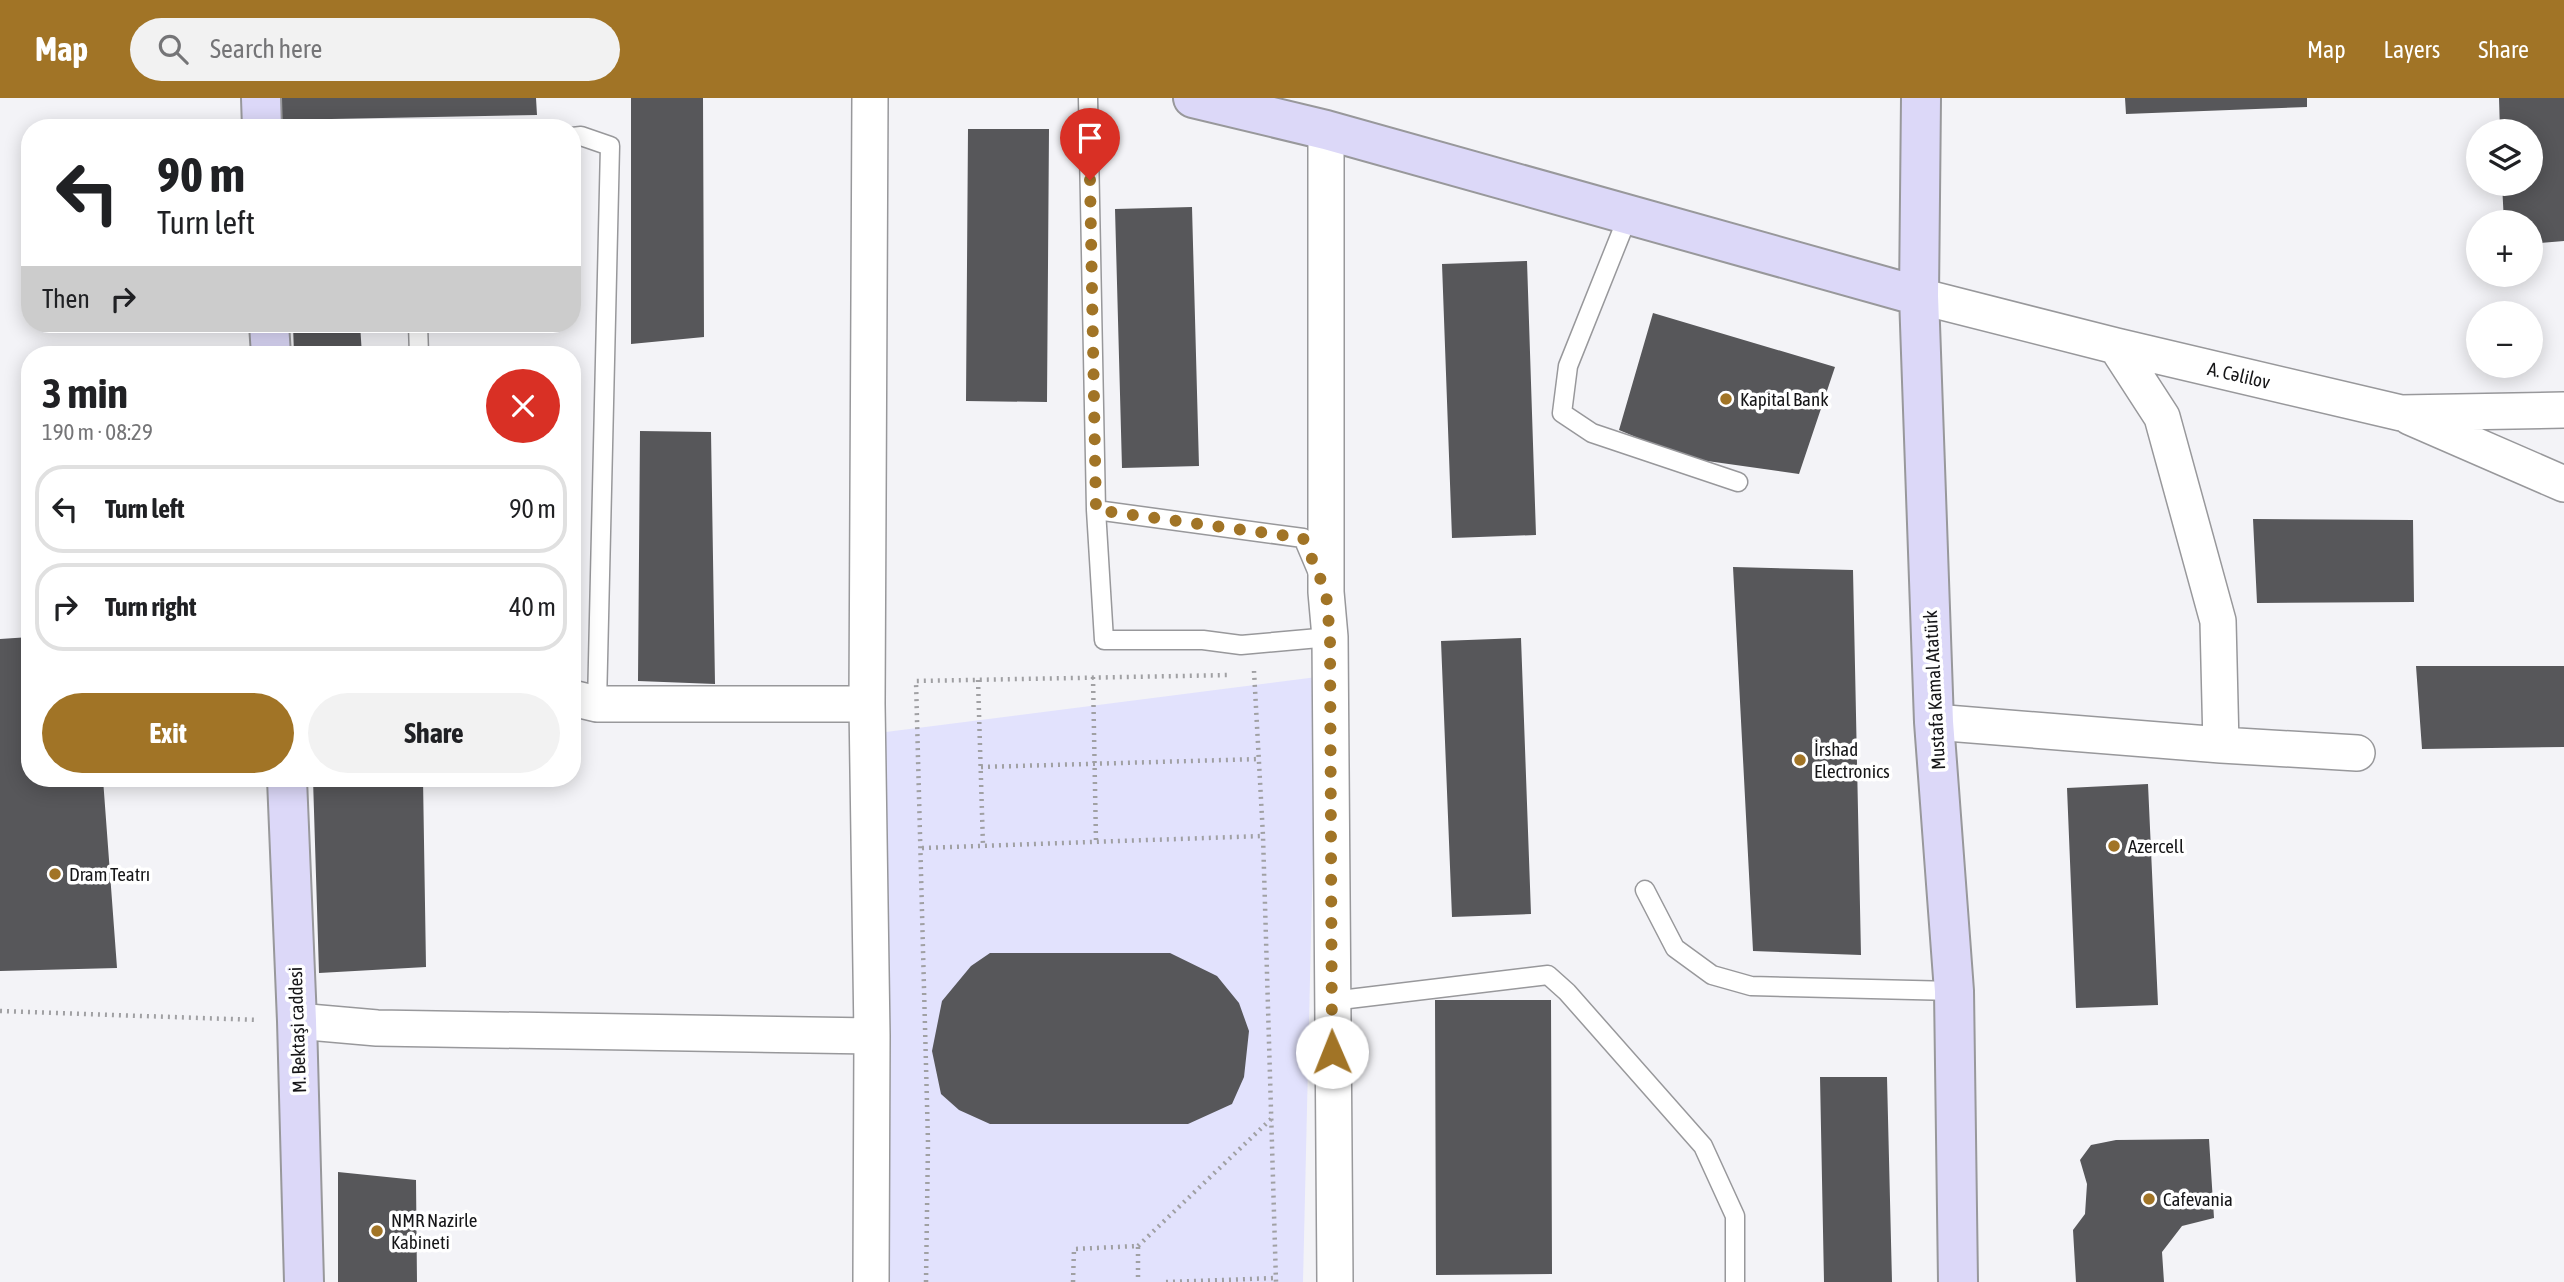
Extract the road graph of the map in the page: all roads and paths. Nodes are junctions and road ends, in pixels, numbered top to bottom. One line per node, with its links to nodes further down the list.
1 (261, 98): 6 (main road)
2 (870, 98): 24 (street)
3 (1088, 98): 16 (lane)
4 (1193, 98): 7 (main road)
5 (1921, 98): 10 (main road, Mustafa Kamal Atatürk)
6 (262, 119)
7 (1326, 130): 9 (main road); 17 (street)
8 (581, 136): 23 (lane)
9 (1628, 216): 10 (main road); 14 (lane)
10 (1919, 296): 11 (street, A. Cəlilov); 25 (main road, Mustafa Kamal Atatürk)
11 (2116, 346): 13 (street, A. Cəlilov); 26 (street)
12 (2564, 410): 13 (street, A. Cəlilov)
13 (2401, 413): 15 (street)
14 (1738, 482)
15 (2564, 484)
16 (1096, 510): 17 (lane); 19 (lane)
17 (1326, 592): 18 (street)
18 (1330, 637): 19 (lane); 38 (street)
19 (1241, 645): 20 (path)
20 (1256, 675): 21 (path); 28 (path)
21 (1093, 677): 22 (path); 29 (path)
22 (978, 680): 30 (path); 35 (path)
23 (585, 701): 24 (street)
24 (867, 704): 41 (street)
25 (1934, 722): 26 (street); 37 (main road, Mustafa Kamal Atatürk)
26 (2221, 746): 27 (street)
27 (2357, 753)
28 (1260, 759): 29 (path); 32 (path)
29 (1094, 764): 30 (path); 33 (path)
30 (981, 767): 34 (path)
31 (287, 787): 40 (main road, M. Bektaşi caddesi)
32 (1263, 836): 33 (path); 42 (path)
33 (1096, 842): 34 (path)
34 (983, 846): 35 (path)
35 (922, 848): 47 (path)
36 (1645, 890): 37 (lane)
37 (1954, 991): 53 (main road, Mustafa Kamal Atatürk)
38 (1332, 1001): 51 (street); 52 (lane)
39 (0, 1011): 40 (path)
40 (297, 1021): 41 (street); 45 (main road, M. Bektaşi caddesi)
41 (872, 1036): 46 (street)
42 (1271, 1118): 43 (path); 44 (path)
43 (1138, 1246): 48 (path); 49 (path)
44 (1276, 1280): 50 (path)
45 (304, 1282)
46 (870, 1282)
47 (926, 1282)
48 (1073, 1282)
49 (1138, 1282)
50 (1166, 1282)
51 (1335, 1282)
52 (1735, 1282)
53 (1958, 1282)

